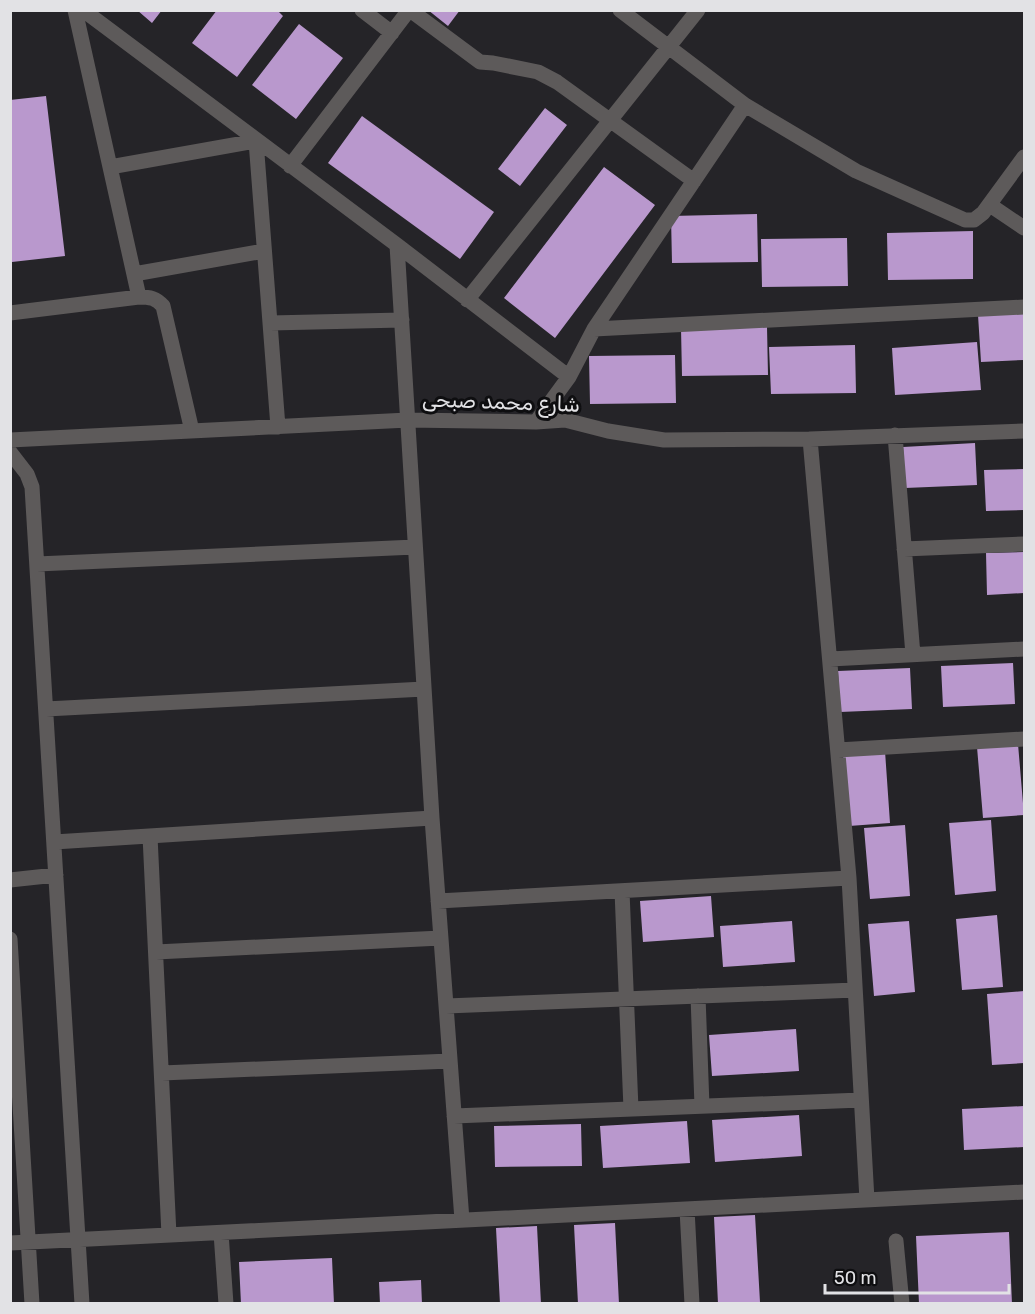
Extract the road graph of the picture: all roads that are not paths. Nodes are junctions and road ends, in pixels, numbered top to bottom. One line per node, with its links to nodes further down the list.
1 (75, 10): 14 (street)
2 (83, 10): 11 (street)
3 (362, 10): 7 (street)
4 (409, 10): 7 (street); 10 (street)
5 (620, 10): 8 (street)
6 (698, 10): 8 (street)
7 (392, 33): 13 (street)
8 (667, 47): 9 (street); 10 (street)
9 (745, 105): 15 (street); 16 (street)
10 (609, 121): 15 (street); 22 (street)
11 (256, 141): 13 (street); 14 (street); 19 (street)
12 (1024, 157): 16 (street)
13 (290, 166): 18 (street)
14 (110, 167): 20 (street)
15 (694, 181): 27 (street)
16 (990, 205): 17 (street)
17 (1024, 228)
18 (397, 245): 22 (street); 25 (street)
19 (264, 251): 20 (street); 26 (street)
20 (134, 274): 21 (street)
21 (139, 297): 24 (street); 33 (street)
22 (467, 300): 28 (street)
23 (1024, 307): 27 (street)
24 (10, 313)
25 (402, 320): 26 (street); 29 (street)
26 (270, 323): 31 (street)
27 (594, 329): 28 (street)
28 (569, 377): 30 (street)
29 (408, 420): 30 (street, شارع محمد صبحى); 31 (street, شارع محمد صبحى); 39 (street)
30 (536, 422): 35 (street, شارع محمد صبحى)
31 (278, 427): 33 (street, شارع محمد صبحى)
32 (1024, 430): 34 (street, شارع محمد صبحى)
33 (192, 431): 36 (street, شارع محمد صبحى)
34 (895, 435): 35 (street, شارع محمد صبحى); 40 (street)
35 (810, 439): 44 (street)
36 (10, 440)
37 (10, 452): 41 (street)
38 (1024, 544): 40 (street)
39 (415, 547): 41 (street); 45 (street)
40 (904, 549): 43 (street)
41 (37, 564): 46 (street)
42 (1024, 649): 43 (street)
43 (913, 655): 44 (street)
44 (830, 659): 48 (street)
45 (424, 689): 46 (street); 49 (street)
46 (46, 709): 51 (street)
47 (1024, 739): 48 (street)
48 (838, 750): 53 (street)
49 (432, 818): 50 (street); 56 (street)
50 (150, 836): 51 (street); 59 (street)
51 (54, 842): 52 (street)
52 (56, 875): 54 (street); 76 (street)
53 (849, 878): 55 (street); 60 (street)
54 (10, 880)
55 (622, 891): 56 (street); 62 (street)
56 (438, 901): 57 (street)
57 (441, 938): 59 (street); 63 (street)
58 (10, 939): 78 (street)
59 (156, 952): 65 (street)
60 (855, 990): 61 (street); 66 (street)
61 (698, 996): 62 (street); 67 (street)
62 (627, 999): 63 (street); 68 (street)
63 (446, 1006): 64 (street)
64 (450, 1061): 65 (street); 69 (street)
65 (162, 1073): 75 (street)
66 (861, 1100): 67 (street); 71 (street)
67 (702, 1106): 68 (street)
68 (631, 1109): 69 (street)
69 (454, 1116): 73 (street)
70 (1024, 1192): 71 (street)
71 (867, 1200): 72 (street)
72 (687, 1209): 73 (street); 83 (street)
73 (462, 1220): 74 (street)
74 (221, 1233): 75 (street); 82 (street)
75 (169, 1235): 76 (street)
76 (78, 1240): 78 (street); 81 (street)
77 (896, 1241): 84 (street)
78 (29, 1242): 79 (street); 80 (street)
79 (10, 1243)
80 (32, 1304)
81 (82, 1304)
82 (226, 1304)
83 (692, 1304)
84 (902, 1304)

